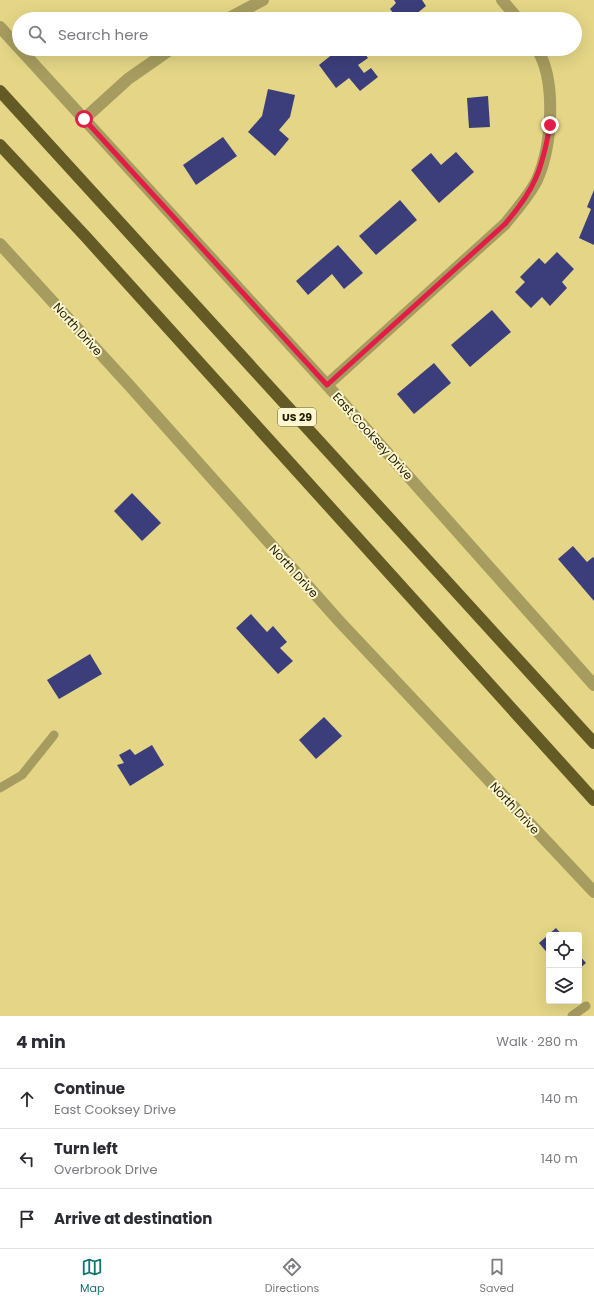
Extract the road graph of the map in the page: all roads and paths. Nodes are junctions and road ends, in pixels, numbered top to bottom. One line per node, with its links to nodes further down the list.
1 (263, 0): 3 (street)
2 (502, 0): 4 (street)
3 (240, 12)
4 (512, 12)
5 (0, 28): 6 (street, East Cooksey Drive)
6 (12, 41)
7 (26, 56): 11 (street, East Cooksey Drive)
8 (160, 56): 11 (street)
9 (541, 56): 14 (street)
10 (0, 91): 17 (highway, US 29)
11 (84, 119): 14 (street, East Cooksey Drive)
12 (0, 145): 19 (highway, US 29)
13 (0, 244): 20 (street, North Drive)
14 (327, 385): 15 (street, East Cooksey Drive)
15 (594, 685)
16 (54, 735): 18 (lane)
17 (594, 743)
18 (0, 788)
19 (594, 800)
20 (594, 892)
21 (586, 1006): 22 (lane)
22 (572, 1016)

